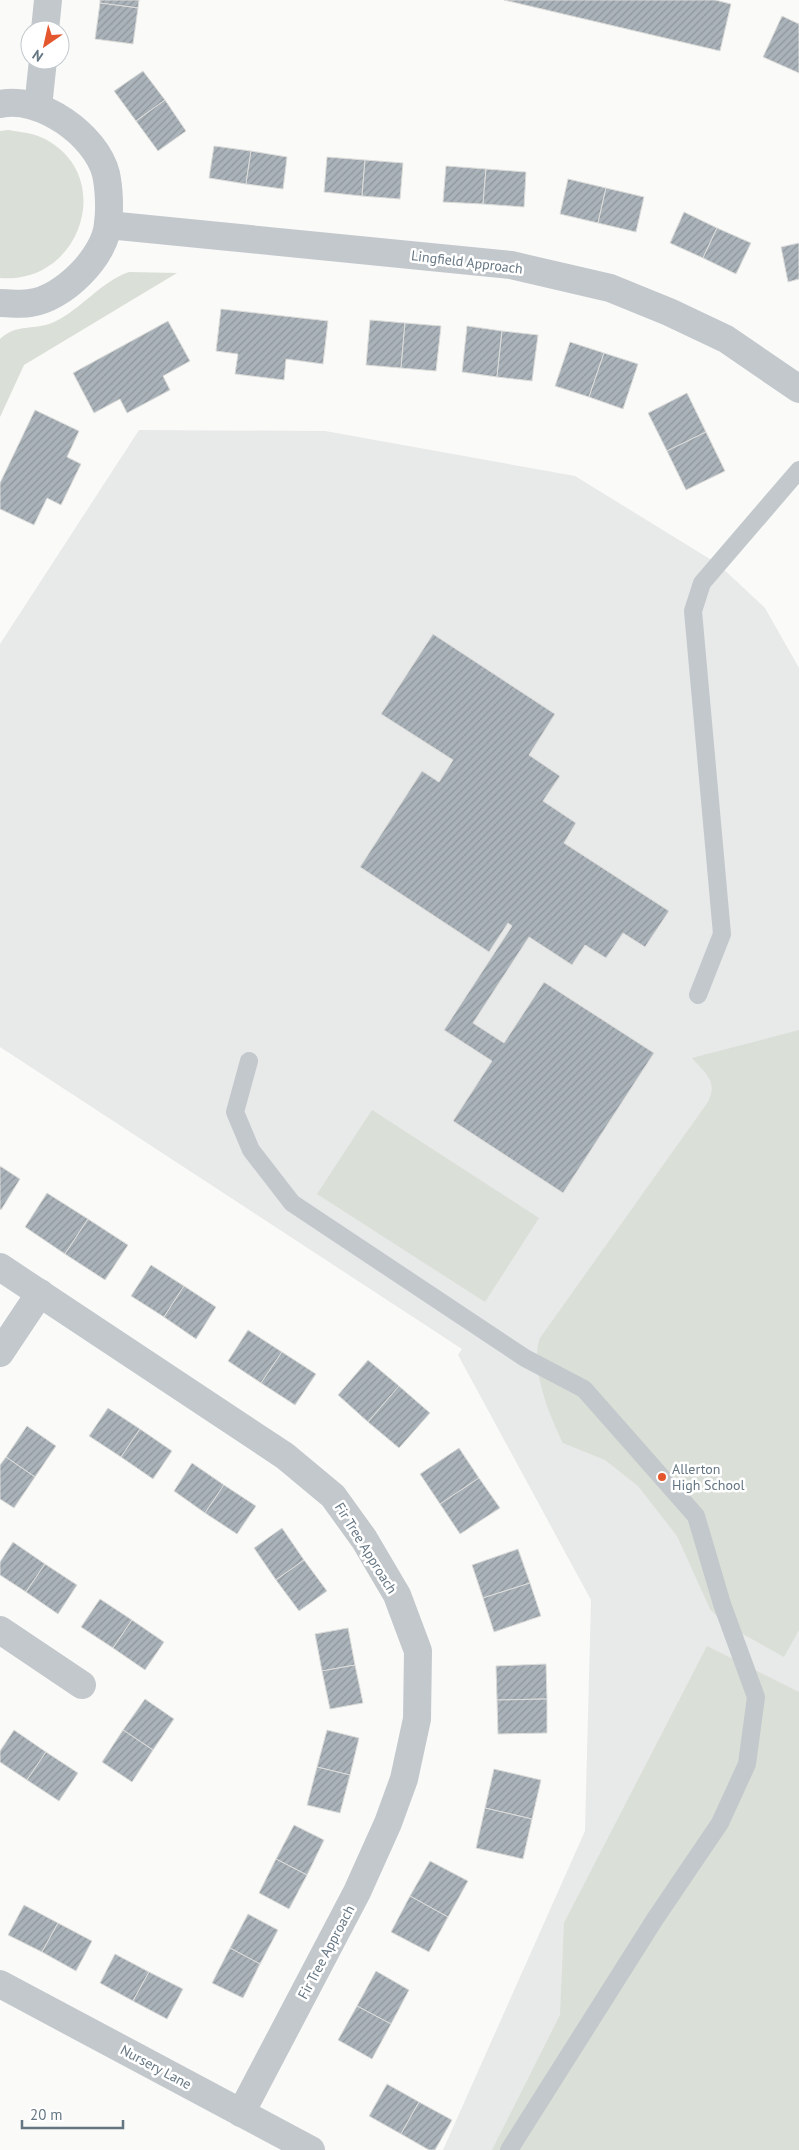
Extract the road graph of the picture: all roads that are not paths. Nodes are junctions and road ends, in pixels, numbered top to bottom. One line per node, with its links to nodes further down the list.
1 (48, 0): 2 (street)
2 (46, 20)
3 (42, 70): 5 (street)
4 (0, 104): 5 (street)
5 (38, 107): 6 (street)
6 (108, 225): 7 (street); 8 (street, Lingfield Approach)
7 (0, 303)
8 (799, 389)
9 (799, 470): 10 (lane)
10 (698, 995)
11 (249, 1061): 20 (lane)
12 (0, 1267): 13 (street, Fir Tree Approach)
13 (40, 1293): 14 (street); 18 (street, Fir Tree Approach)
14 (0, 1353)
15 (0, 1630): 16 (street)
16 (82, 1685)
17 (0, 1984): 18 (street, Nursery Lane)
18 (242, 2113): 19 (street, Nursery Lane)
19 (311, 2150)
20 (510, 2150)

